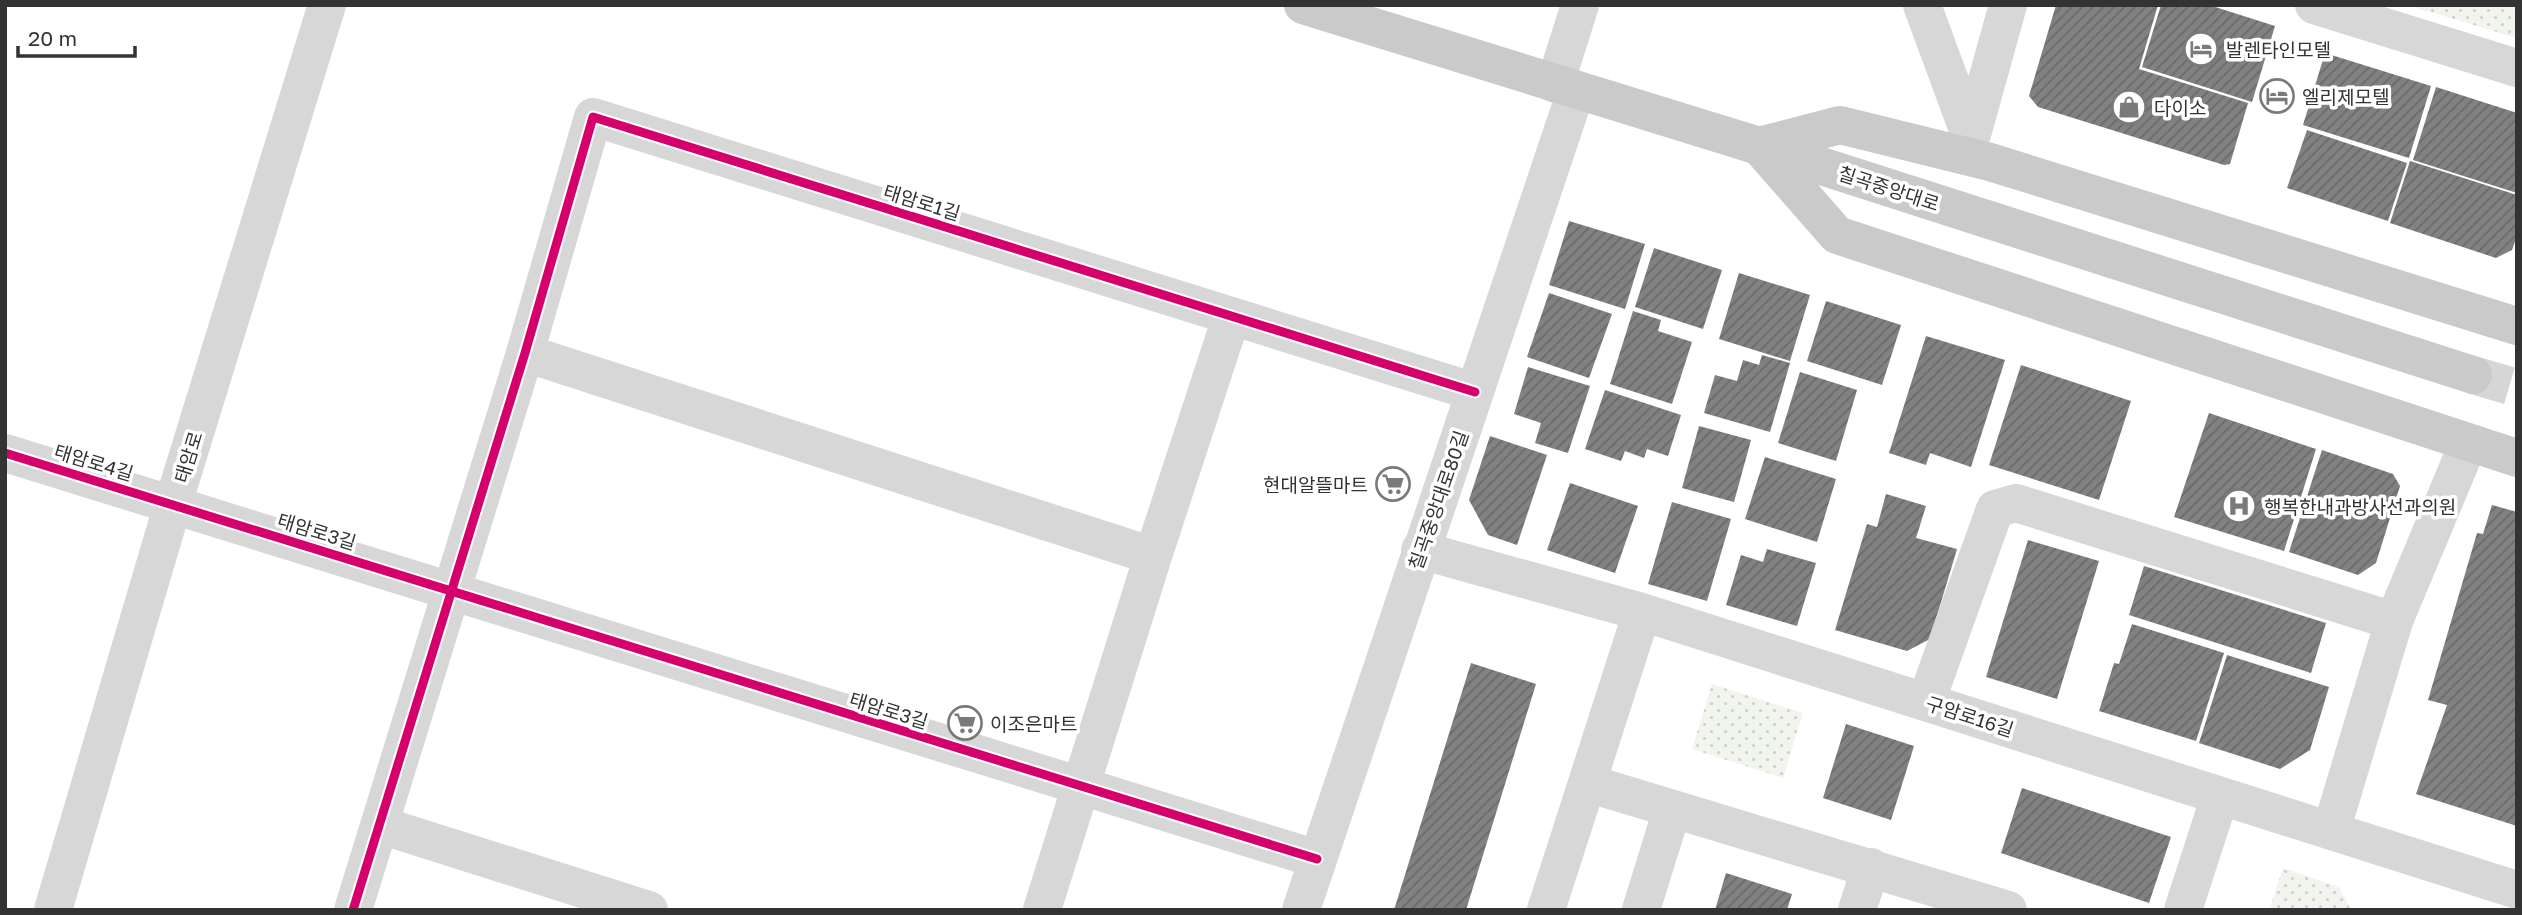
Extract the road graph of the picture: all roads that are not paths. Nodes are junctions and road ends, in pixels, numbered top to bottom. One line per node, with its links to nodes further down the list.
1 (327, 5): 19 (street, 태암로)
2 (1303, 5): 8 (main road, 칠곡중앙대로)
3 (1580, 5): 8 (street, 칠곡중앙대로80길)
4 (1922, 5): 10 (street)
5 (2008, 5): 10 (street)
6 (2314, 5): 7 (street)
7 (2517, 68)
8 (1566, 88): 9 (main road, 칠곡중앙대로); 15 (street, 칠곡중앙대로80길)
9 (1759, 146): 10 (main road); 14 (main road, 칠곡중앙대로); 16 (main road)
10 (1968, 147): 12 (main road)
11 (1231, 318): 13 (street, 태암로1길); 15 (street, 태암로1길); 21 (street)
12 (2517, 326)
13 (525, 353): 21 (street); 22 (street)
14 (2473, 375)
15 (1475, 392): 20 (street, 칠곡중앙대로80길)
16 (2468, 444): 18 (main road); 24 (street)
17 (5, 453): 19 (street, 태암로4길)
18 (2517, 458)
19 (173, 504): 22 (street, 태암로3길); 36 (street, 태암로)
20 (1420, 550): 23 (street, 구암로16길); 32 (street, 칠곡중앙대로80길)
21 (1153, 556): 27 (street)
22 (451, 592): 27 (street, 태암로3길); 30 (street)
23 (1642, 612): 25 (street, 구암로16길); 26 (street)
24 (2394, 621): 25 (street); 31 (street)
25 (1926, 702): 28 (street, 구암로16길)
26 (1587, 783): 29 (street); 41 (street)
27 (1080, 787): 32 (street, 태암로3길); 39 (street)
28 (2220, 796): 31 (street, 구암로16길); 45 (street)
29 (1672, 810): 33 (street); 42 (street)
30 (380, 825): 37 (street); 38 (street)
31 (2331, 831): 34 (street, 구암로16길)
32 (1317, 859): 40 (street, 칠곡중앙대로80길)
33 (1871, 867): 35 (street); 43 (street)
34 (2517, 890)
35 (1961, 903): 44 (street)
36 (52, 910)
37 (353, 910)
38 (649, 910)
39 (1042, 910)
40 (1301, 910)
41 (1546, 910)
42 (1641, 910)
43 (1857, 910)
44 (2008, 910)
45 (2183, 910)

